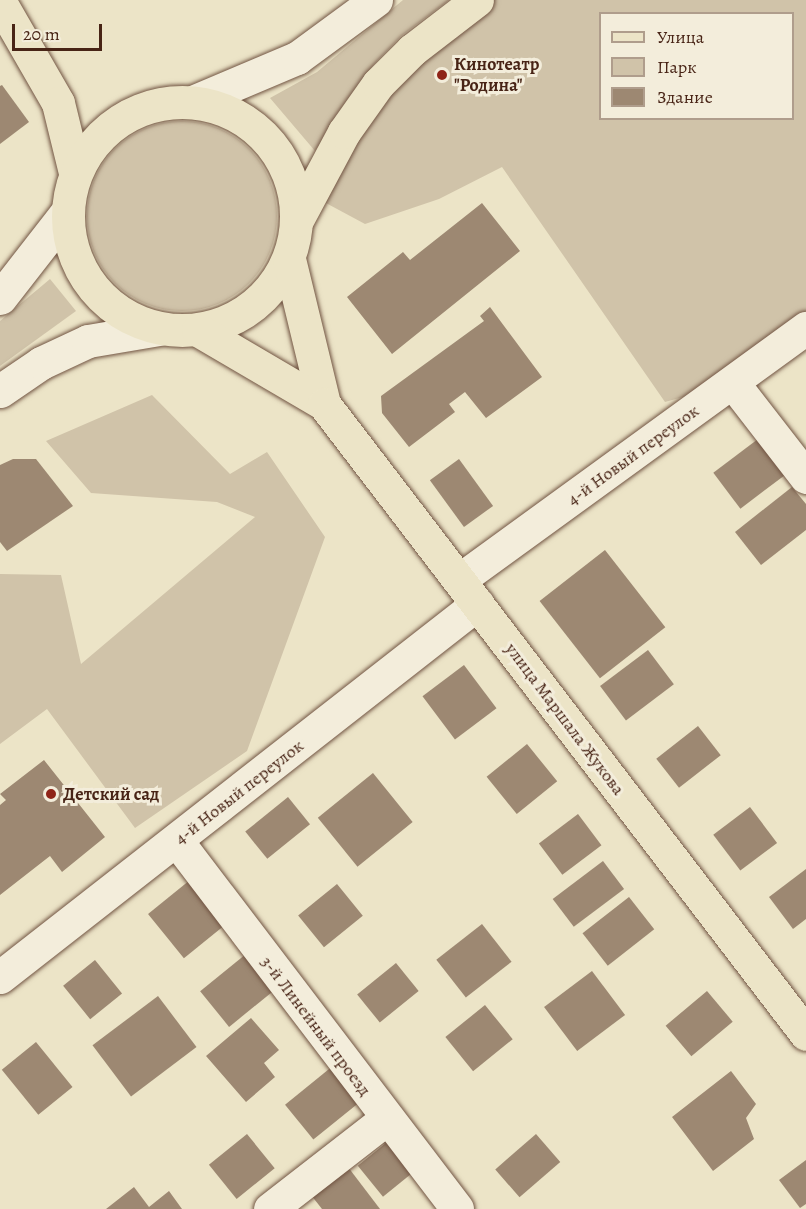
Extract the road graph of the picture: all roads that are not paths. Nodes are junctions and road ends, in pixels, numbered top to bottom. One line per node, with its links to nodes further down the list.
1 (376, 0): 4 (street)
2 (477, 0): 7 (main road)
3 (0, 2): 5 (main road)
4 (195, 101): 5 (main road); 7 (main road)
5 (75, 173): 6 (main road)
6 (67, 212): 9 (street); 11 (main road)
7 (297, 220): 8 (main road)
8 (289, 259): 12 (main road); 15 (main road, улица Маршала Жукова)
9 (0, 298)
10 (806, 328): 13 (street, 4-й Новый переулок)
11 (159, 329): 12 (main road); 14 (street)
12 (198, 330): 15 (main road, улица Маршала Жукова)
13 (733, 383): 16 (street); 17 (street, 4-й Новый переулок)
14 (0, 391)
15 (324, 404): 17 (main road, улица Маршала Жукова)
16 (806, 477)
17 (468, 592): 18 (street, 4-й Новый переулок); 20 (main road, улица Маршала Жукова)
18 (177, 841): 19 (street, 4-й Новый переулок); 21 (street, 3-й Линейный проезд)
19 (0, 977)
20 (806, 1034)
21 (386, 1119): 22 (street); 23 (street, 3-й Линейный проезд)
22 (270, 1209)
23 (457, 1209)

